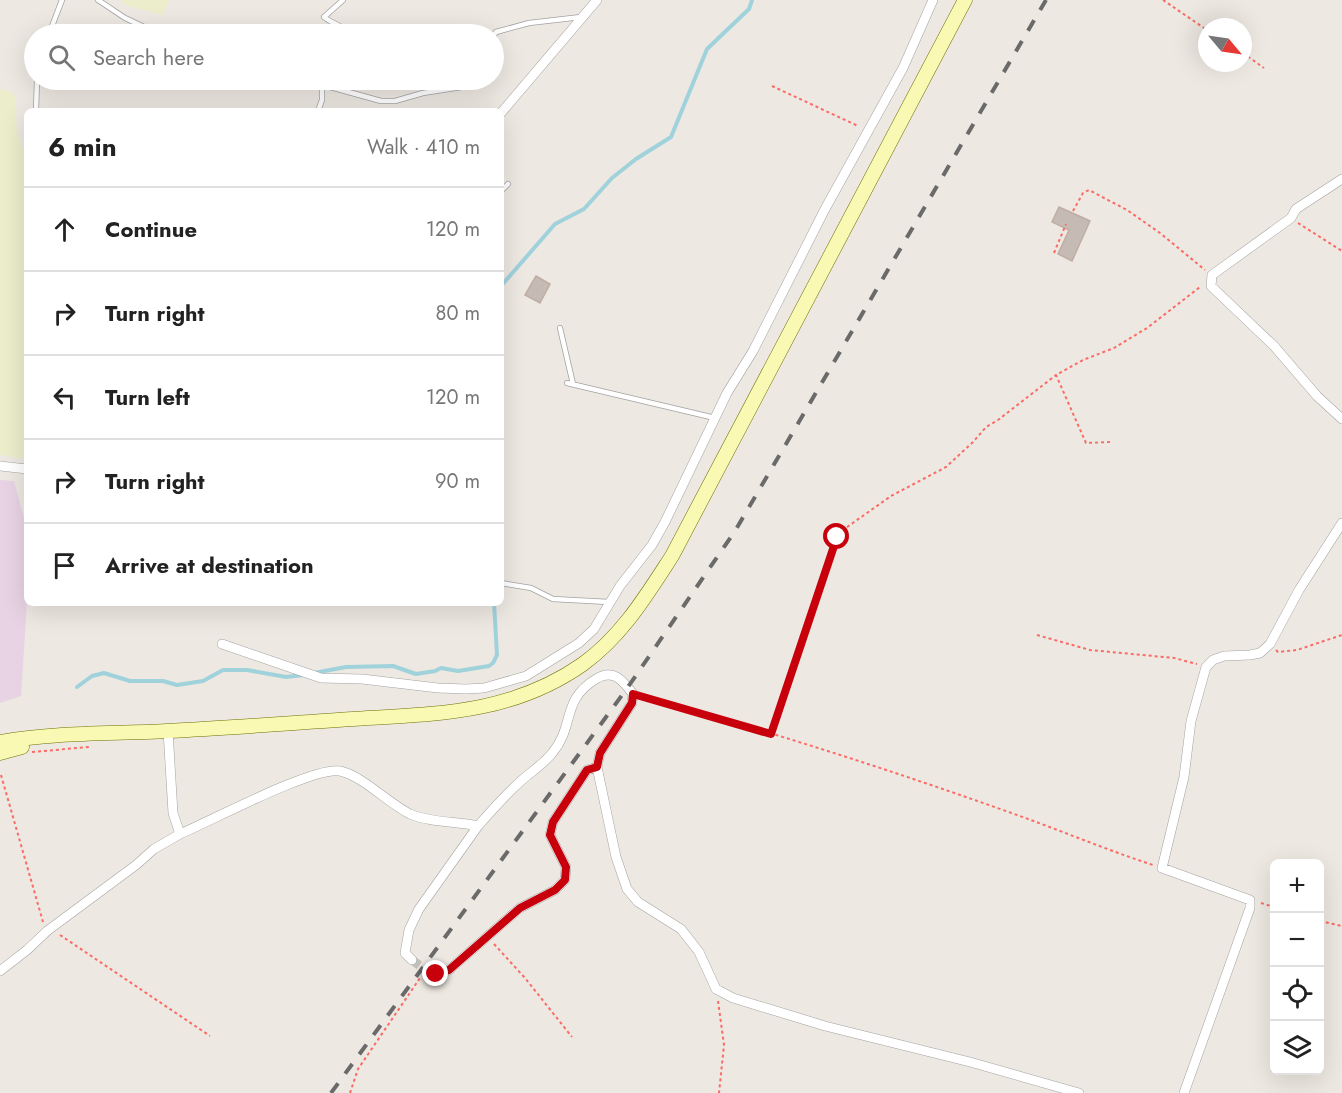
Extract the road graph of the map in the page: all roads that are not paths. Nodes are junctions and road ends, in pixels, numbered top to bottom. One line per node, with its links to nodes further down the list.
1 (62, 0): 8 (lane)
2 (98, 0): 9 (lane)
3 (343, 0): 10 (lane)
4 (597, 0): 7 (street)
5 (933, 0): 25 (street)
6 (965, 0): 33 (main road)
7 (583, 16): 11 (lane); 18 (street)
8 (53, 24)
9 (138, 24)
10 (337, 24)
11 (504, 30)
12 (37, 90): 16 (lane)
13 (322, 90): 17 (lane)
14 (341, 90): 15 (lane)
15 (442, 90)
16 (36, 108)
17 (319, 108)
18 (504, 109)
19 (1342, 179): 26 (street)
20 (508, 184): 21 (lane)
21 (504, 188)
22 (560, 328): 24 (lane)
23 (567, 383): 24 (lane)
24 (573, 384): 25 (lane)
25 (715, 418): 31 (street)
26 (1342, 419)
27 (0, 466): 28 (street)
28 (24, 470)
29 (1342, 523): 43 (street)
30 (504, 583): 31 (lane)
31 (612, 602): 32 (street)
32 (222, 644)
33 (168, 731): 34 (main road); 35 (main road); 38 (street)
34 (0, 740)
35 (0, 752)
36 (597, 767): 37 (street); 40 (street); 42 (street)
37 (478, 826): 38 (street); 39 (street)
38 (180, 834): 41 (street)
39 (412, 960)
40 (426, 970)
41 (0, 971)
42 (1080, 1093)
43 (1184, 1093)

